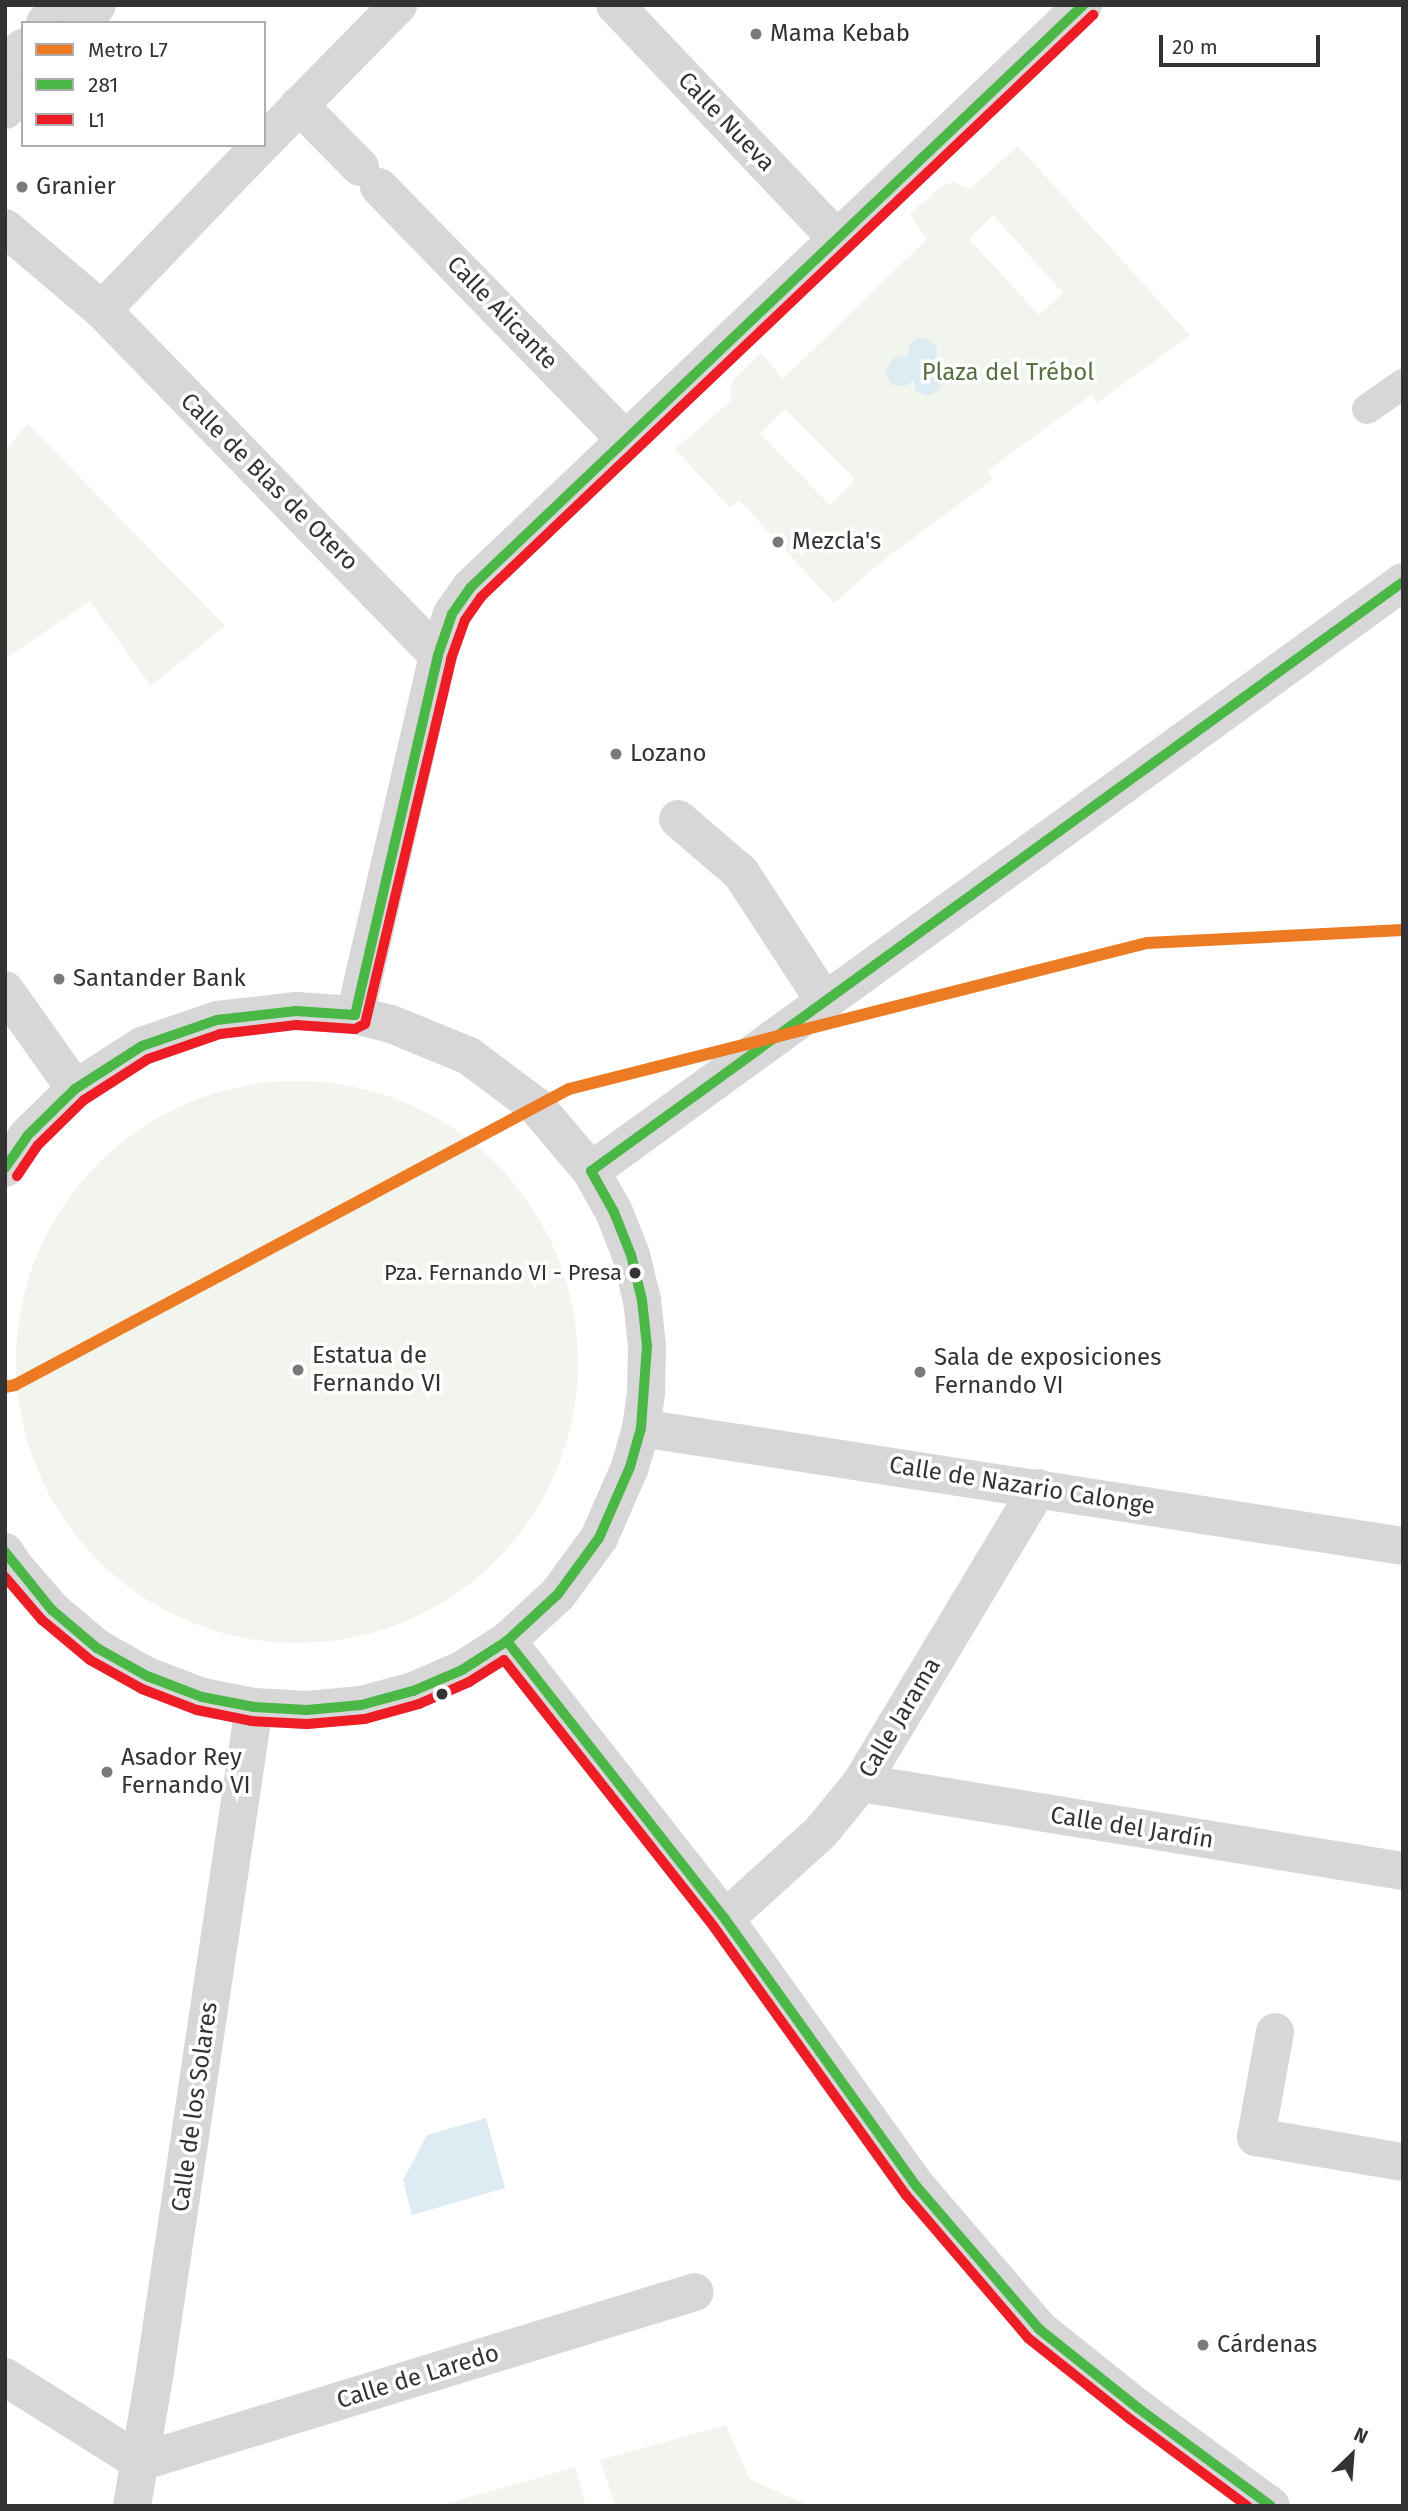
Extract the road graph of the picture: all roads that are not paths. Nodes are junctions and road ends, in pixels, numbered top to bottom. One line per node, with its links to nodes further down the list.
1 (61, 5): 6 (street)
2 (97, 5): 7 (street)
3 (398, 5): 11 (street)
4 (615, 5): 16 (street, Calle Nueva)
5 (1076, 8): 16 (street)
6 (48, 21)
7 (84, 21)
8 (21, 50): 9 (street)
9 (5, 67)
10 (21, 92): 12 (street)
11 (299, 105): 13 (street); 20 (street, Calle Alicante)
12 (5, 110)
13 (266, 141)
14 (260, 147): 17 (street)
15 (5, 228): 17 (street, Calle de Blas de Otero)
16 (837, 239): 20 (street)
17 (102, 310): 22 (street, Calle de Blas de Otero)
18 (1403, 384): 19 (lane)
19 (1367, 409)
20 (625, 439): 22 (street)
21 (1403, 582): 25 (street)
22 (438, 654): 26 (street)
23 (678, 819): 25 (street)
24 (5, 990): 27 (street)
25 (825, 1002): 29 (street)
26 (355, 1015): 27 (street); 29 (street)
27 (75, 1089): 28 (street)
28 (5, 1168)
29 (591, 1171): 30 (street)
30 (641, 1428): 31 (street, Calle de Nazario Calonge); 34 (street)
31 (1038, 1489): 32 (street, Calle de Nazario Calonge); 36 (street, Calle Jarama)
32 (1403, 1546)
33 (8, 1563): 35 (street)
34 (507, 1642): 35 (street); 38 (street)
35 (254, 1707): 43 (street, Calle de los Solares)
36 (861, 1783): 37 (street, Calle del Jardín); 38 (street, Calle Jarama)
37 (1403, 1871)
38 (725, 1919): 45 (street)
39 (1275, 2032): 40 (street)
40 (1403, 2162)
41 (695, 2292): 43 (street, Calle de Laredo)
42 (5, 2377): 43 (street)
43 (140, 2462): 44 (street, Calle de los Solares)
44 (132, 2506)
45 (1271, 2506)

